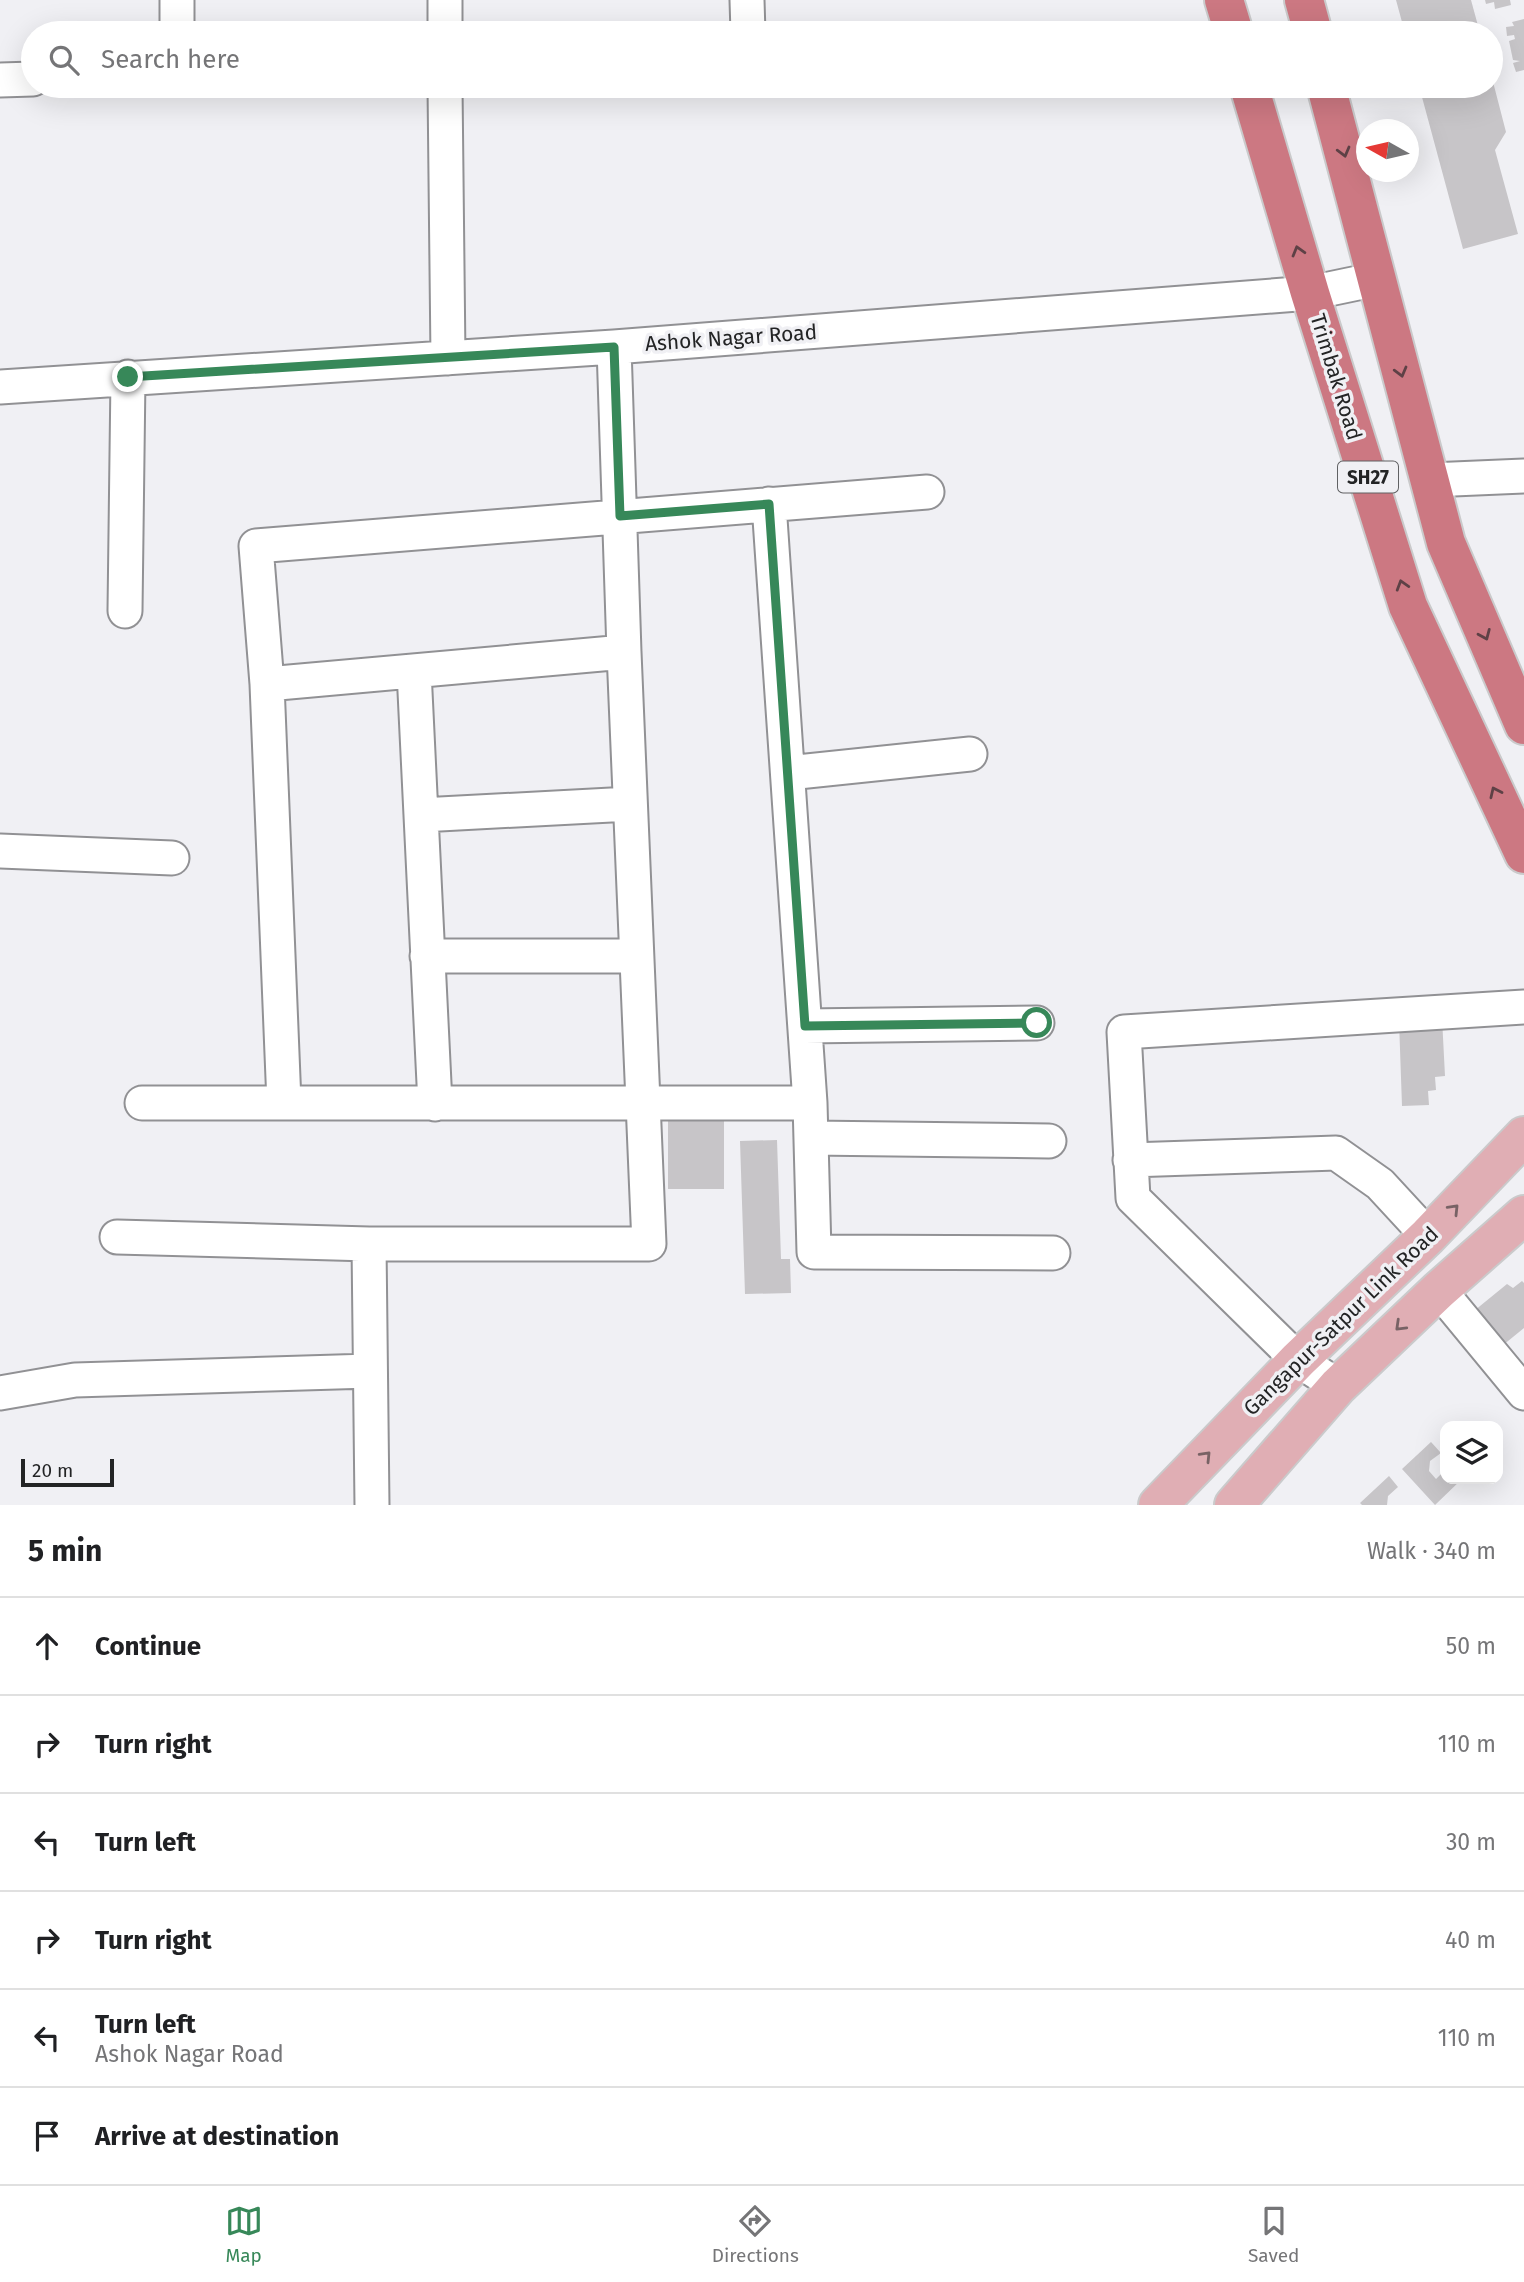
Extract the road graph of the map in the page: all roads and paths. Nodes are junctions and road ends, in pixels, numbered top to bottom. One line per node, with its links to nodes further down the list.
1 (177, 0): 6 (street)
2 (445, 0): 7 (street)
3 (747, 0): 8 (street)
4 (1224, 0): 9 (highway)
5 (1304, 0): 10 (highway)
6 (177, 21)
7 (445, 21)
8 (748, 21)
9 (1230, 21)
10 (1309, 21)
11 (21, 79): 12 (street)
12 (0, 80)
13 (445, 98): 19 (street)
14 (1253, 98): 17 (highway, Trimbak Road / SH27, one-way to 14)
15 (1329, 98): 16 (highway, one-way to 16)
16 (1377, 279): 17 (street, Ashok Nagar Road); 23 (highway, one-way to 23)
17 (1310, 293): 18 (street, Ashok Nagar Road); 37 (highway, Trimbak Road / SH27, one-way to 17)
18 (614, 347): 19 (street, Ashok Nagar Road); 26 (street)
19 (448, 358): 20 (street, Ashok Nagar Road)
20 (128, 377): 21 (street, Ashok Nagar Road); 27 (street)
21 (0, 387)
22 (1524, 476): 23 (street)
23 (1430, 481): 31 (highway, one-way to 31)
24 (927, 492): 25 (street)
25 (769, 504): 26 (street); 33 (street)
26 (620, 516): 28 (street); 30 (street)
27 (125, 611)
28 (624, 652): 29 (street); 34 (street)
29 (414, 671): 30 (street); 35 (street)
30 (267, 684): 45 (street)
31 (1524, 725)
32 (970, 754): 33 (street)
33 (788, 773): 43 (street)
34 (630, 804): 35 (street); 40 (street)
35 (421, 815): 39 (street)
36 (0, 851): 38 (street)
37 (1524, 854)
38 (172, 858)
39 (427, 956): 40 (street); 46 (street)
40 (636, 956): 47 (street)
41 (1524, 1007): 52 (street)
42 (1037, 1023): 43 (street)
43 (805, 1026): 48 (street)
44 (142, 1103): 45 (street)
45 (284, 1104): 46 (street)
46 (435, 1104): 47 (street)
47 (643, 1104): 48 (street); 56 (street)
48 (810, 1104): 50 (street)
49 (1524, 1136): 54 (main road, Gangapur-Satpur Link Road, one-way to 49)
50 (811, 1138): 51 (street); 57 (street)
51 (1049, 1141)
52 (1130, 1160): 54 (street); 59 (street)
53 (1524, 1215): 58 (main road, Gangapur-Satpur Link Road)
54 (1429, 1236): 59 (main road, Gangapur-Satpur Link Road)
55 (117, 1237): 56 (street)
56 (369, 1244): 60 (street)
57 (1053, 1253)
58 (1438, 1290): 61 (main road, Gangapur-Satpur Link Road, one-way to 61); 63 (street)
59 (1298, 1360): 61 (street); 65 (main road, Gangapur-Satpur Link Road, one-way to 59)
60 (370, 1371): 62 (street); 64 (street)
61 (1338, 1386): 66 (main road, Gangapur-Satpur Link Road)
62 (0, 1393)
63 (1524, 1393)
64 (372, 1505)
65 (1158, 1505)
66 (1234, 1505)

